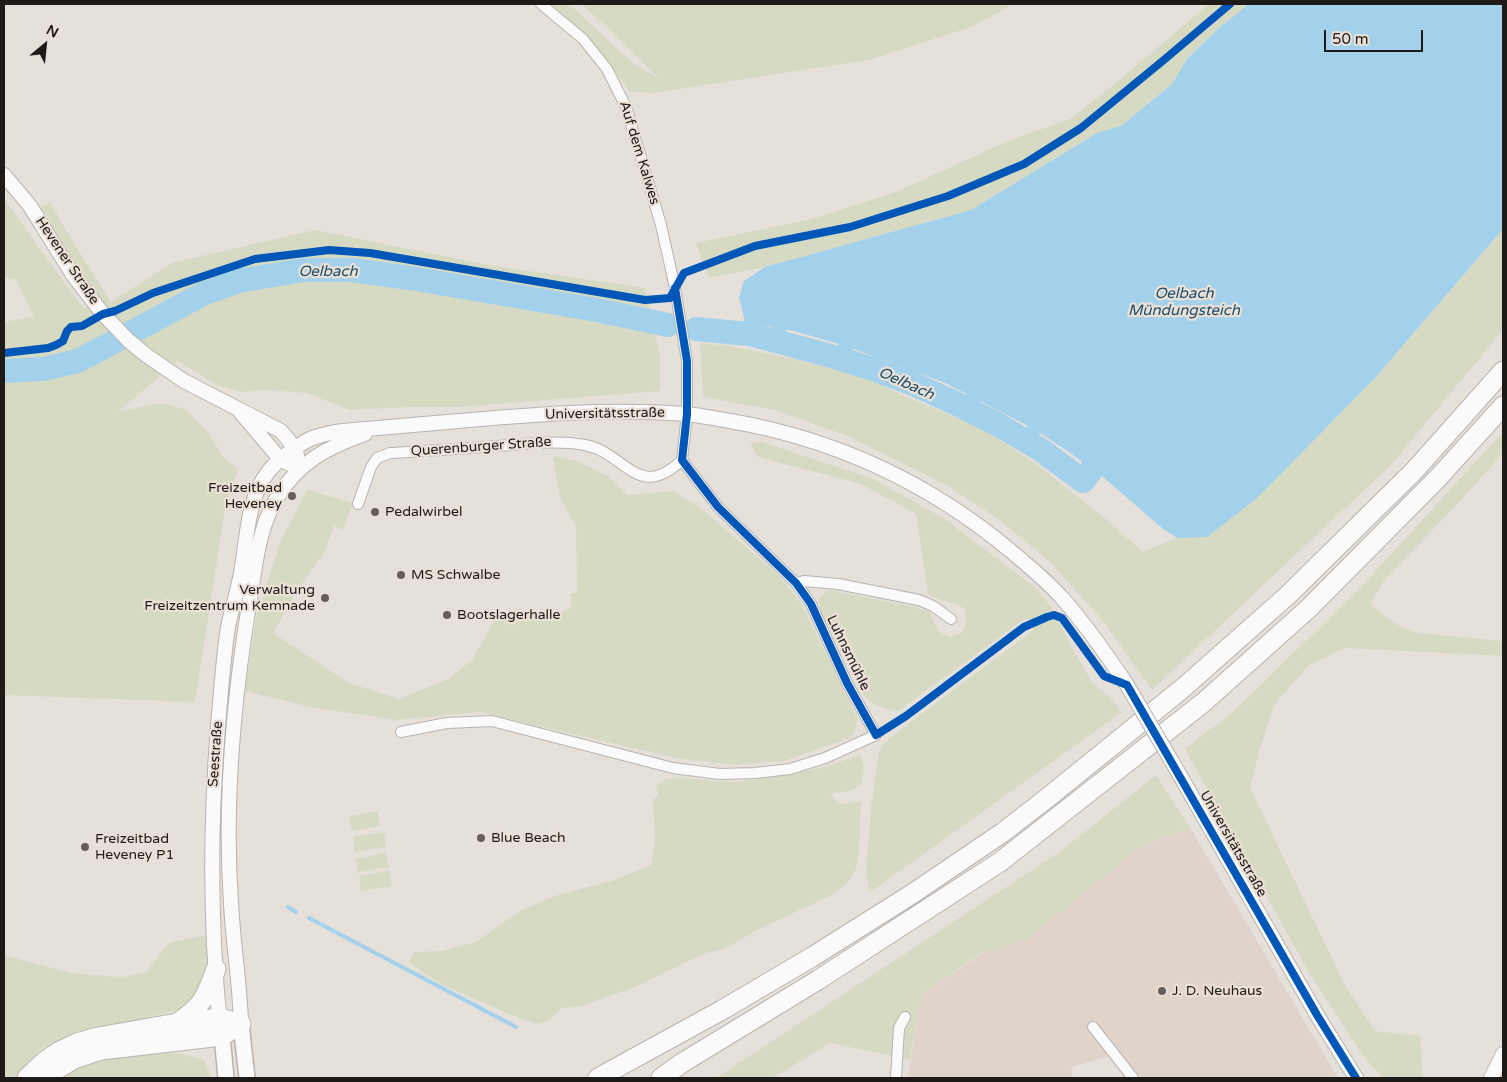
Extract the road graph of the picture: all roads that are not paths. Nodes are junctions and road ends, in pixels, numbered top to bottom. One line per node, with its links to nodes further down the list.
1 (541, 4): 6 (street, Auf dem Kalwes)
2 (4, 175): 5 (street, Hevener Straße)
3 (1503, 371): 30 (highway)
4 (1503, 406): 24 (highway)
5 (237, 409): 8 (street); 9 (street)
6 (687, 414): 7 (street, Universitätsstraße); 10 (street); 17 (street, Universitätsstraße, bridge)
7 (387, 427): 8 (street, Universitätsstraße); 11 (street, Universitätsstraße)
8 (296, 448): 9 (street, Seestraße); 11 (street)
9 (281, 460): 11 (street); 16 (street, Seestraße)
10 (682, 460): 12 (street, Querenburger Straße); 13 (street)
11 (300, 469): 20 (street, Seestraße)
12 (358, 504)
13 (796, 583): 14 (street); 15 (street, Luhnsmühle)
14 (950, 619)
15 (401, 732)
16 (216, 970): 19 (highway); 21 (street, Seestraße)
17 (1317, 1015): 35 (street, Universitätsstraße); 36 (street, Universitätsstraße)
18 (905, 1017): 33 (street)
19 (177, 1023): 21 (highway); 26 (highway)
20 (241, 1024): 21 (highway); 29 (main road, Seestraße)
21 (221, 1027): 27 (highway); 28 (main road, Seestraße)
22 (1093, 1027): 34 (street)
23 (1503, 1054): 25 (street)
24 (682, 1063): 31 (highway); 32 (highway)
25 (1493, 1076)
26 (26, 1078)
27 (45, 1078)
28 (226, 1078)
29 (247, 1078)
30 (598, 1078)
31 (650, 1078)
32 (661, 1078)
33 (896, 1078)
34 (1133, 1078)
35 (1356, 1078)
36 (1367, 1078)

